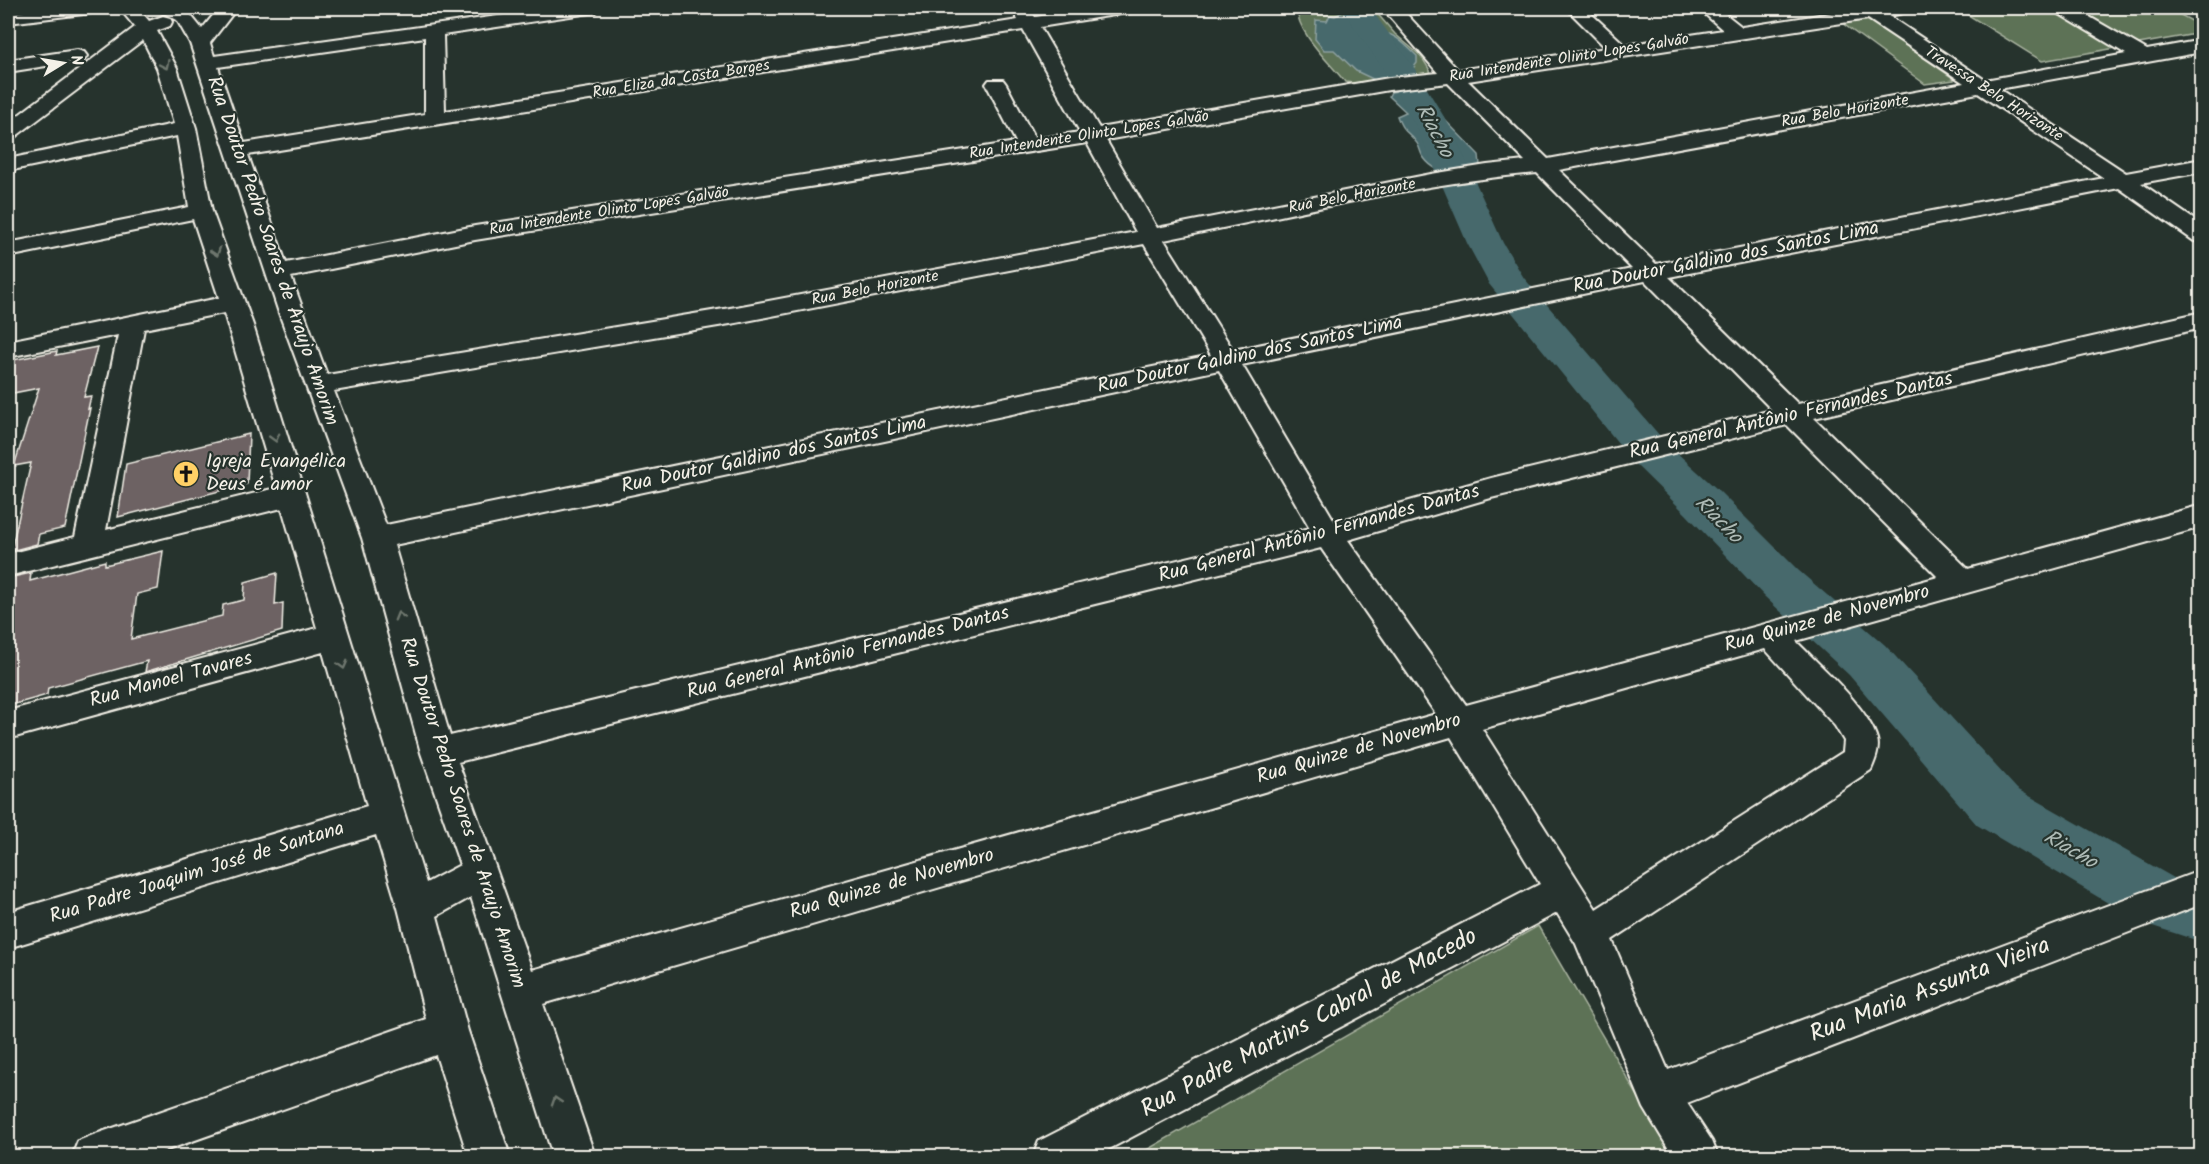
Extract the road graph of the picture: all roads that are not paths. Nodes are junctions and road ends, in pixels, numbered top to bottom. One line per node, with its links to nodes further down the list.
1 (92, 8): 14 (street)
2 (228, 8): 19 (street)
3 (590, 8): 15 (street)
4 (1127, 8): 13 (street, Rua Eliza da Costa Borges)
5 (1391, 8): 23 (street)
6 (1575, 8): 18 (street)
7 (1707, 8): 16 (street)
8 (1902, 8): 10 (street, Rua Intendente Olinto Lopes Galvão)
9 (2061, 8): 21 (street)
10 (1868, 9): 16 (street, Rua Intendente Olinto Lopes Galvão); 26 (street, Travessa Belo Horizonte)
11 (176, 11): 12 (street); 19 (street, Rua Doutor Pedro Soares de Araujo Amorim)
12 (142, 15): 20 (street); 28 (street); 29 (street, Rua Doutor Pedro Soares de Araujo Amorim, one-way to 29)
13 (1025, 15): 27 (street, Rua Eliza da Costa Borges); 30 (street)
14 (8, 18)
15 (434, 30): 19 (street); 27 (street)
16 (1737, 32): 18 (street, Rua Intendente Olinto Lopes Galvão)
17 (2202, 46): 21 (street, Rua Belo Horizonte)
18 (1619, 51): 23 (street, Rua Intendente Olinto Lopes Galvão)
19 (204, 53): 32 (street, Rua Doutor Pedro Soares de Araujo Amorim)
20 (77, 56): 22 (street); 24 (street)
21 (2144, 56): 26 (street, Rua Belo Horizonte)
22 (8, 66)
23 (1453, 77): 30 (street, Rua Intendente Olinto Lopes Galvão); 35 (street)
24 (42, 82)
25 (996, 84): 31 (street)
26 (1982, 86): 35 (street, Rua Belo Horizonte); 36 (street, Travessa Belo Horizonte)
27 (435, 118): 32 (street, Rua Eliza da Costa Borges)
28 (12, 126)
29 (186, 128): 33 (street); 37 (street, Rua Doutor Pedro Soares de Araujo Amorim)
30 (1092, 136): 31 (street, Rua Intendente Olinto Lopes Galvão); 38 (street)
31 (1029, 145): 41 (street, Rua Intendente Olinto Lopes Galvão)
32 (235, 151): 41 (street, Rua Doutor Pedro Soares de Araujo Amorim)
33 (8, 165)
34 (2202, 165): 36 (street, Rua Doutor Galdino dos Santos Lima)
35 (1544, 166): 38 (street, Rua Belo Horizonte); 42 (street)
36 (2123, 180): 39 (street, Travessa Belo Horizonte); 42 (street, Rua Doutor Galdino dos Santos Lima)
37 (201, 211): 40 (street); 43 (street, Rua Doutor Pedro Soares de Araujo Amorim, one-way to 43)
38 (1150, 236): 47 (street); 48 (street, Rua Belo Horizonte)
39 (2202, 236)
40 (8, 250)
41 (278, 272): 43 (street, Rua Doutor Pedro Soares de Araujo Amorim)
42 (1650, 272): 47 (street, Rua Doutor Galdino dos Santos Lima); 49 (street)
43 (260, 316): 45 (street); 48 (street, Rua Doutor Pedro Soares de Araujo Amorim); 50 (street, Rua Doutor Pedro Soares de Araujo Amorim, one-way to 50)
44 (2202, 320): 49 (street, Rua General Antônio Fernandes Dantas)
45 (133, 324): 46 (street); 54 (street)
46 (8, 348)
47 (1227, 361): 52 (street); 53 (street, Rua Doutor Galdino dos Santos Lima)
48 (317, 385): 53 (street, Rua Doutor Pedro Soares de Araujo Amorim)
49 (1793, 414): 52 (street, Rua General Antônio Fernandes Dantas); 56 (street)
50 (292, 495): 54 (street); 58 (street, Rua Doutor Pedro Soares de Araujo Amorim)
51 (2202, 516): 56 (street, Rua Quinze de Novembro)
52 (1328, 535): 59 (street); 61 (street, Rua General Antônio Fernandes Dantas)
53 (377, 538): 61 (street, Rua Doutor Pedro Soares de Araujo Amorim, one-way to 53)
54 (88, 546): 55 (street)
55 (8, 565)
56 (1962, 582): 57 (street, Rua Quinze de Novembro)
57 (1786, 630): 59 (street, Rua Quinze de Novembro); 68 (street)
58 (335, 636): 60 (street, Rua Manoel Tavares); 62 (street, Rua Doutor Pedro Soares de Araujo Amorim, one-way to 62)
59 (1459, 721): 65 (street); 69 (street, Rua Quinze de Novembro)
60 (8, 728)
61 (438, 753): 63 (street, Rua Doutor Pedro Soares de Araujo Amorim)
62 (387, 816): 66 (street, Rua Doutor Pedro Soares de Araujo Amorim); 67 (street, Rua Padre Joaquim José de Santana)
63 (481, 873): 66 (street); 69 (street, Rua Doutor Pedro Soares de Araujo Amorim)
64 (2197, 889): 71 (street, Rua Maria Assunta Vieira)
65 (1564, 890): 68 (street); 75 (street, Rua Padre Martins Cabral de Macedo)
66 (416, 908): 70 (street, Rua Doutor Pedro Soares de Araujo Amorim)
67 (8, 930)
68 (1590, 933): 71 (street)
69 (520, 992): 74 (street, Rua Doutor Pedro Soares de Araujo Amorim, one-way to 69)
70 (448, 1031): 72 (street); 73 (street, Rua Doutor Pedro Soares de Araujo Amorim)
71 (1658, 1094): 76 (street)
72 (93, 1156)
73 (489, 1156)
74 (574, 1156)
75 (1054, 1156)
76 (1697, 1156)

